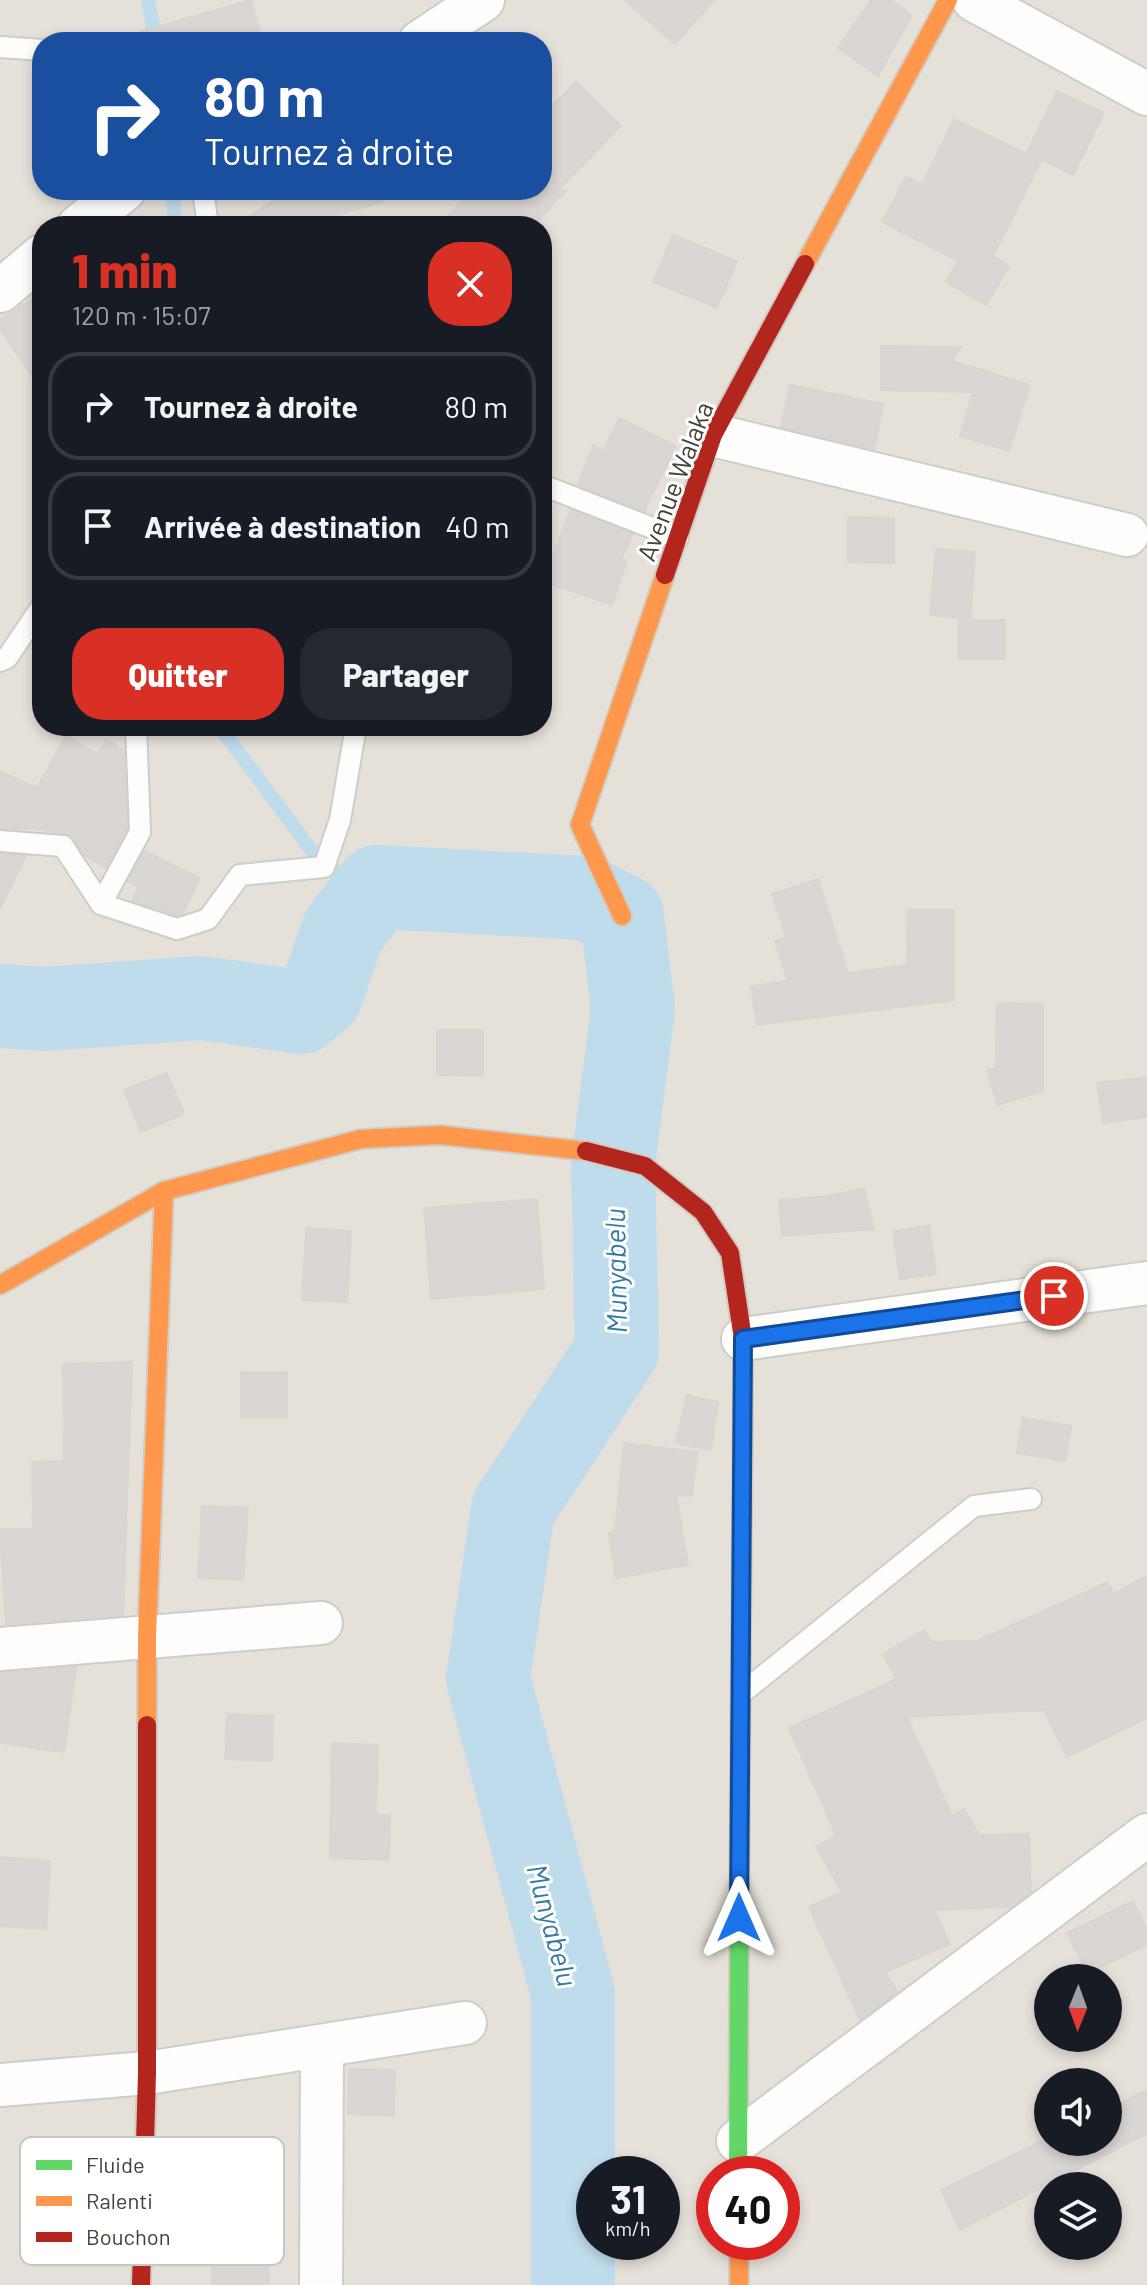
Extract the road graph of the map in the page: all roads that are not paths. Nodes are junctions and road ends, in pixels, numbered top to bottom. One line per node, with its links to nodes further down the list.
1 (483, 0): 4 (street)
2 (948, 0): 12 (street, Avenue Walaka)
3 (974, 0): 7 (street)
4 (435, 32)
5 (0, 47): 6 (lane)
6 (32, 49)
7 (1147, 94)
8 (112, 200): 9 (street)
9 (92, 216)
10 (32, 264): 11 (street)
11 (0, 291)
12 (713, 435): 14 (street); 15 (street, Avenue Walaka)
13 (552, 489): 15 (lane)
14 (1127, 535)
15 (678, 538): 22 (street, Avenue Walaka)
16 (32, 621): 17 (lane)
17 (0, 661)
18 (136, 736): 21 (lane)
19 (354, 736): 21 (lane)
20 (0, 841): 21 (lane)
21 (101, 904)
22 (622, 916)
23 (164, 1191): 25 (street); 26 (street); 29 (street)
24 (1147, 1283): 26 (street)
25 (0, 1285)
26 (743, 1339): 31 (street)
27 (1031, 1499): 31 (lane)
28 (321, 1623): 29 (street)
29 (147, 1636): 30 (street); 35 (street)
30 (0, 1649)
31 (740, 1695): 38 (street)
32 (1147, 1835): 39 (street)
33 (465, 2023): 34 (street)
34 (322, 2046): 35 (street); 43 (street)
35 (147, 2073): 36 (street); 37 (street)
36 (0, 2085)
37 (145, 2137)
38 (738, 2156)
39 (741, 2156)
40 (739, 2260): 44 (street)
41 (142, 2265): 42 (street)
42 (141, 2285)
43 (321, 2285)
44 (739, 2285)

